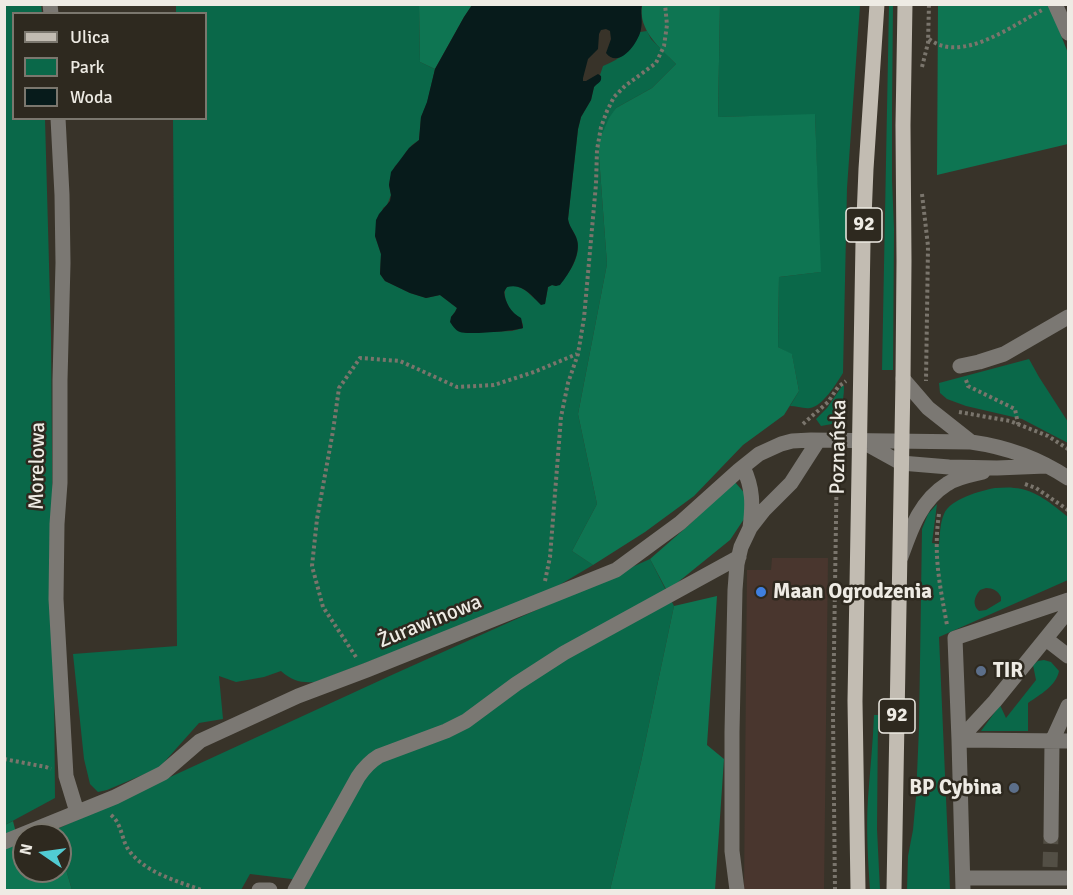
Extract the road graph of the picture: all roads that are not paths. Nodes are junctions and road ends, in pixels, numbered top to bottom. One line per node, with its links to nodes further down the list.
1 (878, 4): 9 (main road, Poznańska / 92)
2 (905, 4): 8 (main road, 92)
3 (1049, 7): 4 (street)
4 (1068, 33)
5 (58, 120): 29 (street, Morelowa)
6 (1068, 317): 7 (street)
7 (960, 366)
8 (903, 379): 11 (main road, 92); 12 (street)
9 (860, 440): 10 (street, Żurawinowa); 11 (street, Żurawinowa); 13 (street); 40 (main road, Poznańska / 92)
10 (818, 441): 15 (street, Żurawinowa); 18 (street)
11 (902, 441): 12 (street, Żurawinowa); 13 (main road, 92)
12 (971, 442): 14 (street, Żurawinowa)
13 (902, 463): 16 (street); 20 (main road, 92)
14 (1049, 466): 16 (street); 17 (street, Żurawinowa)
15 (744, 467): 18 (street); 29 (street, Żurawinowa)
16 (997, 468): 20 (street)
17 (1068, 478)
18 (750, 528): 19 (street)
19 (739, 557): 38 (street); 39 (street)
20 (900, 561): 41 (main road, 92)
21 (1068, 600): 26 (street)
22 (1068, 611): 23 (street)
23 (1046, 639): 24 (street); 26 (street)
24 (1068, 656)
25 (1068, 706): 27 (street)
26 (959, 740): 27 (street); 34 (street)
27 (1052, 741): 28 (street); 30 (street)
28 (1068, 741)
29 (77, 812): 31 (street, Żurawinowa)
30 (1051, 836)
31 (4, 842)
32 (1068, 878): 33 (street)
33 (1050, 879): 35 (street)
34 (963, 884): 35 (street)
35 (985, 884)
36 (259, 890): 37 (street)
37 (270, 891)
38 (295, 891)
39 (737, 891)
40 (858, 891)
41 (894, 891)

